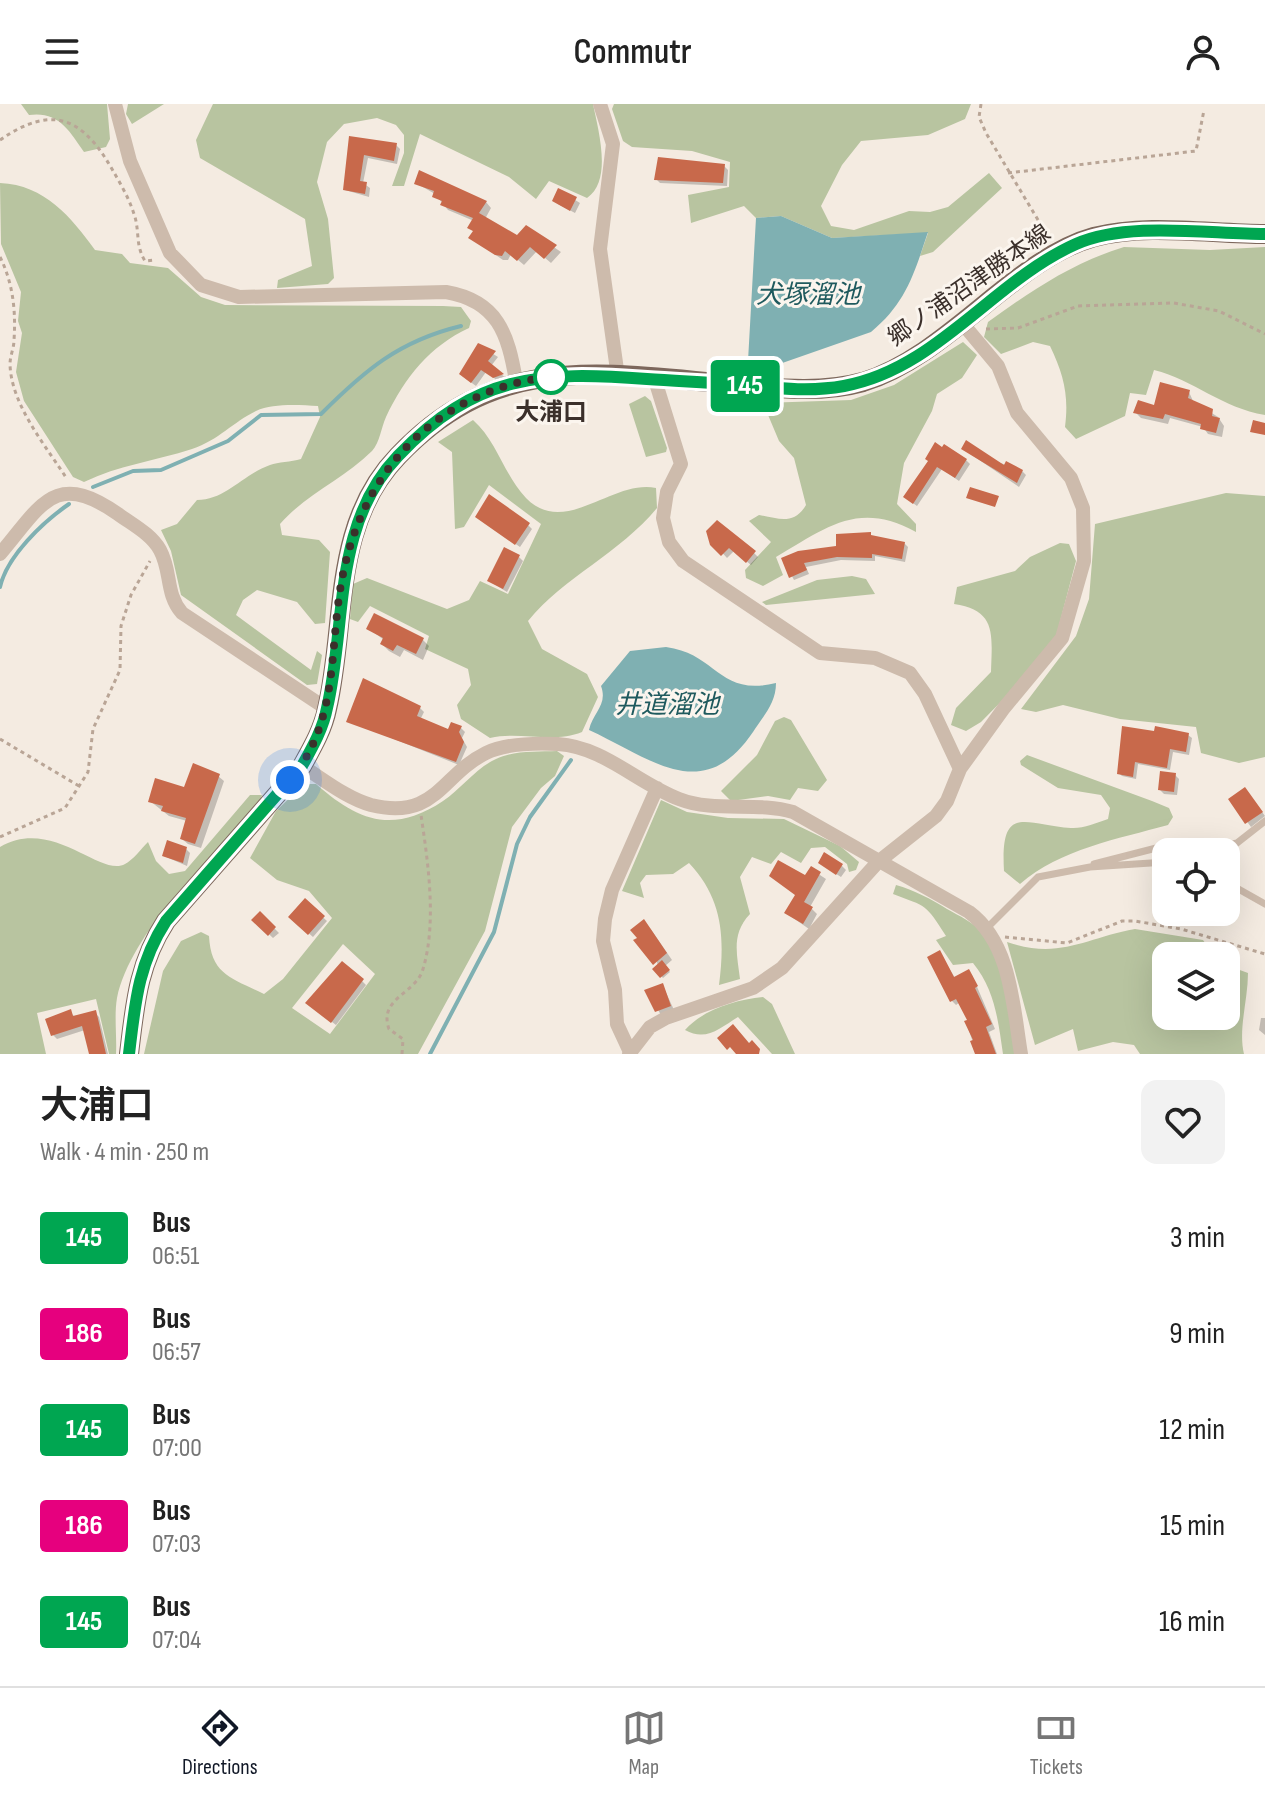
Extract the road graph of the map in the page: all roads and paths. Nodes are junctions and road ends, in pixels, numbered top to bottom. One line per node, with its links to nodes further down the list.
1 (115, 104): 8 (street)
2 (600, 104): 13 (street)
3 (981, 104): 6 (path)
4 (1204, 110): 6 (path)
5 (0, 140): 8 (path)
6 (1008, 173): 9 (path)
7 (1265, 234): 9 (main road, 郷ノ浦沼津勝本線)
8 (170, 253): 15 (street)
9 (1059, 253): 11 (main road, 郷ノ浦沼津勝本線)
10 (0, 257): 16 (path)
11 (963, 324): 12 (path); 14 (main road, 郷ノ浦沼津勝本線); 22 (street)
12 (1265, 334)
13 (618, 377): 14 (main road, 郷ノ浦沼津勝本線); 15 (main road, 郷ノ浦沼津勝本線)
14 (655, 380): 22 (street)
15 (516, 381): 19 (main road, 郷ノ浦沼津勝本線)
16 (75, 492): 17 (street); 18 (street)
17 (158, 547): 19 (street); 23 (path)
18 (0, 554)
19 (327, 709): 21 (main road, 郷ノ浦沼津勝本線)
20 (0, 739): 23 (path)
21 (302, 766): 25 (street); 36 (main road, 郷ノ浦沼津勝本線)
22 (960, 769): 28 (street)
23 (79, 786): 27 (path)
24 (657, 788): 25 (street); 28 (street); 35 (street)
25 (418, 804): 37 (path)
26 (1265, 821): 30 (lane)
27 (0, 837)
28 (878, 862): 33 (street); 35 (street)
29 (1152, 863): 30 (lane)
30 (1090, 867): 33 (lane)
31 (1240, 890): 32 (lane)
32 (1265, 904)
33 (991, 934): 34 (path); 38 (street)
34 (1265, 954)
35 (629, 1053)
36 (129, 1054)
37 (402, 1054)
38 (1021, 1054)

